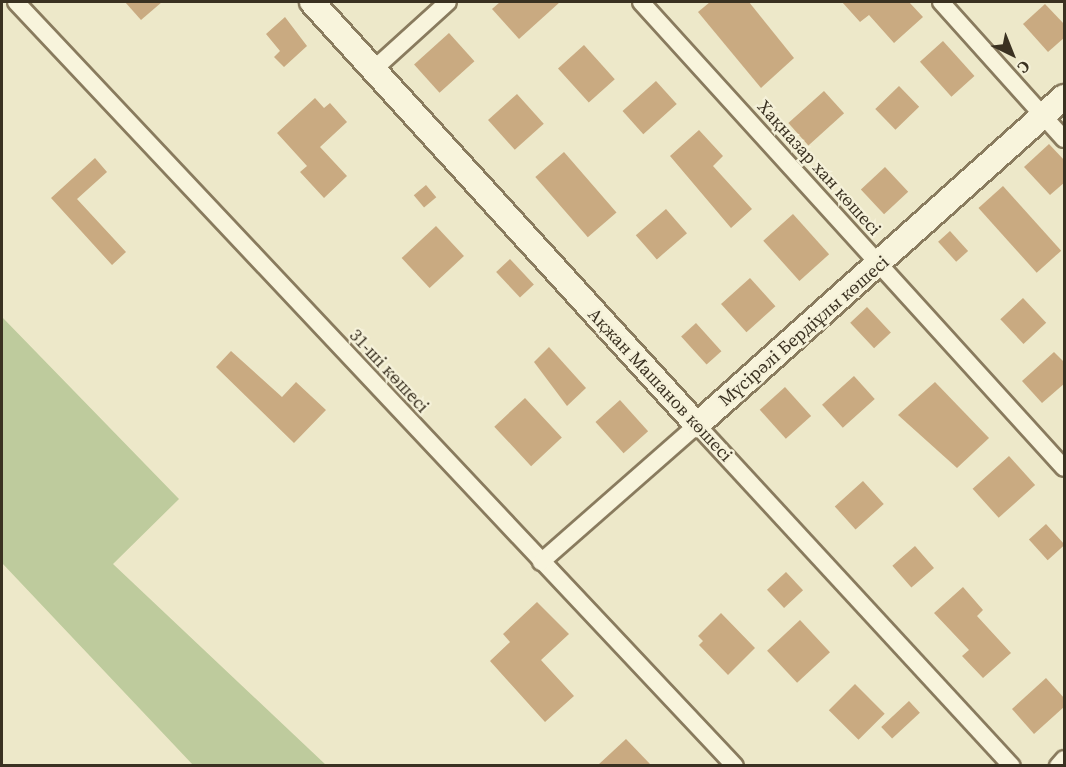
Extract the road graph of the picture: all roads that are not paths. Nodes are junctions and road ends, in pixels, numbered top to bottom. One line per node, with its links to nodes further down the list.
1 (16, 2): 13 (street, 31-ші көшесі)
2 (312, 2): 6 (street, Ақжан Машанов көшесі)
3 (448, 2): 6 (street)
4 (641, 2): 10 (street, Хақназар хан көшесі)
5 (941, 2): 8 (street)
6 (373, 70): 11 (street, Ақжан Машанов көшесі)
7 (1065, 97): 8 (street, Мүсірәлі Бердіұлы көшесі)
8 (1044, 116): 9 (street); 10 (street, Мүсірәлі Бердіұлы көшесі)
9 (1065, 139)
10 (880, 265): 11 (street, Мүсірәлі Бердіұлы көшесі); 12 (street, Хақназар хан көшесі)
11 (697, 426): 13 (street, Мүсірәлі Бердіұлы көшесі); 16 (street, Ақжан Машанов көшесі)
12 (1065, 468)
13 (541, 562): 15 (street, 31-ші көшесі)
14 (1065, 759): 17 (street)
15 (735, 765)
16 (1012, 765)
17 (1058, 765)

